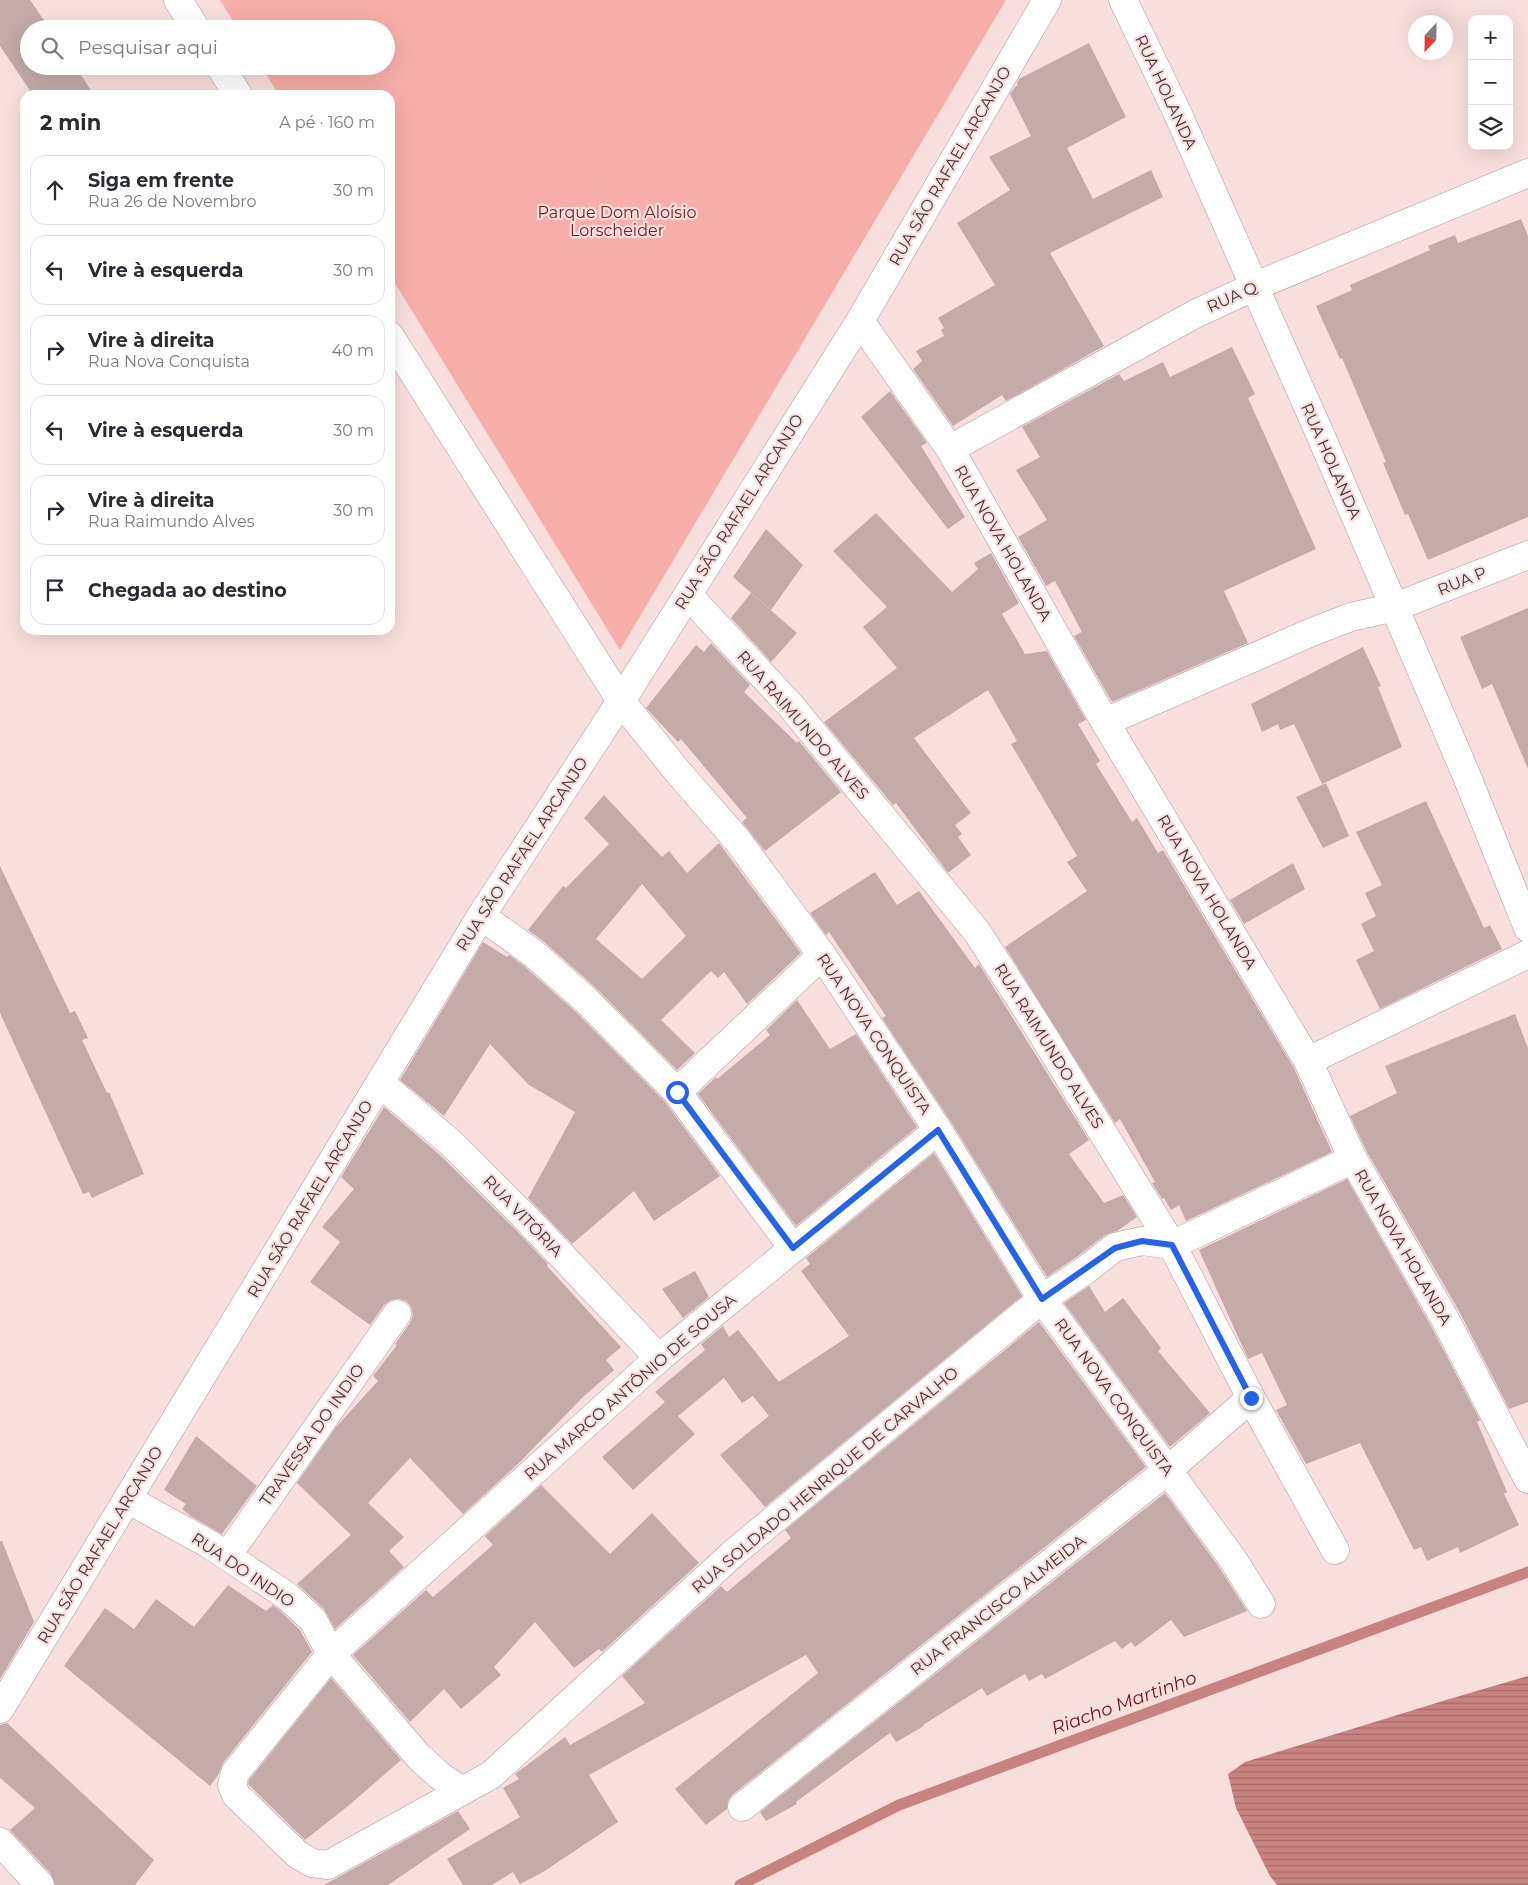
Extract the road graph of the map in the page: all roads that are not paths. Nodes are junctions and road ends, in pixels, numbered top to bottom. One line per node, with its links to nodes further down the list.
1 (178, 0): 4 (street)
2 (1047, 0): 9 (street, RUA SÃO RAFAEL ARCANJO)
3 (1123, 0): 8 (street, RUA HOLANDA)
4 (190, 20)
5 (226, 75): 6 (street)
6 (235, 90)
7 (1528, 173): 8 (street, RUA Q)
8 (1253, 287): 11 (street, RUA Q); 14 (street, RUA HOLANDA)
9 (860, 321): 11 (street, RUA NOVA HOLANDA); 13 (street, RUA SÃO RAFAEL ARCANJO)
10 (395, 344): 15 (street, RUA NOVA CONQUISTA)
11 (950, 449): 16 (street, RUA NOVA HOLANDA)
12 (1528, 555): 14 (street, RUA P)
13 (688, 594): 15 (street, RUA SÃO RAFAEL ARCANJO); 26 (street, RUA RAIMUNDO ALVES)
14 (1396, 608): 16 (street, RUA P); 18 (street, RUA HOLANDA)
15 (620, 701): 17 (street, RUA SÃO RAFAEL ARCANJO); 20 (street, RUA NOVA CONQUISTA)
16 (1105, 722): 21 (street, RUA NOVA HOLANDA)
17 (481, 916): 22 (street, RUA SÃO RAFAEL ARCANJO); 23 (street)
18 (1528, 928)
19 (1528, 954): 21 (street)
20 (822, 955): 23 (street); 24 (street, RUA NOVA CONQUISTA)
21 (1308, 1061): 25 (street, RUA NOVA HOLANDA)
22 (380, 1082): 30 (street, RUA VITÓRIA); 34 (street, RUA SÃO RAFAEL ARCANJO)
23 (677, 1092): 27 (street)
24 (938, 1130): 27 (street, RUA MARCO ANTÔNIO DE SOUSA); 28 (street, RUA NOVA CONQUISTA)
25 (1353, 1159): 26 (street); 33 (street, RUA NOVA HOLANDA)
26 (1172, 1245): 28 (street, RUA SOLDADO HENRIQUE DE CARVALHO); 31 (street, RUA RAIMUNDO ALVES)
27 (793, 1248): 30 (street, RUA MARCO ANTÔNIO DE SOUSA)
28 (1042, 1299): 32 (street, RUA NOVA CONQUISTA); 40 (street, RUA SOLDADO HENRIQUE DE CARVALHO)
29 (397, 1314): 36 (street, TRAVESSA DO INDIO)
30 (659, 1358): 38 (street, RUA MARCO ANTÔNIO DE SOUSA)
31 (1251, 1398): 32 (street, RUA FRANCISCO ALMEIDA); 35 (street, RUA RAIMUNDO ALVES)
32 (1168, 1470): 37 (street, RUA NOVA CONQUISTA); 41 (street, RUA FRANCISCO ALMEIDA)
33 (1528, 1479)
34 (127, 1500): 36 (street, RUA DO INDIO); 39 (street, RUA SÃO RAFAEL ARCANJO)
35 (1335, 1550)
36 (227, 1556): 38 (street, RUA DO INDIO)
37 (1261, 1604)
38 (331, 1654): 40 (street, RUA DO INDIO); 43 (street, RUA MARCO ANTÔNIO DE SOUSA)
39 (0, 1709)
40 (462, 1791): 43 (street, RUA SOLDADO HENRIQUE DE CARVALHO)
41 (742, 1808)
42 (0, 1842): 44 (street)
43 (328, 1864)
44 (40, 1885)

